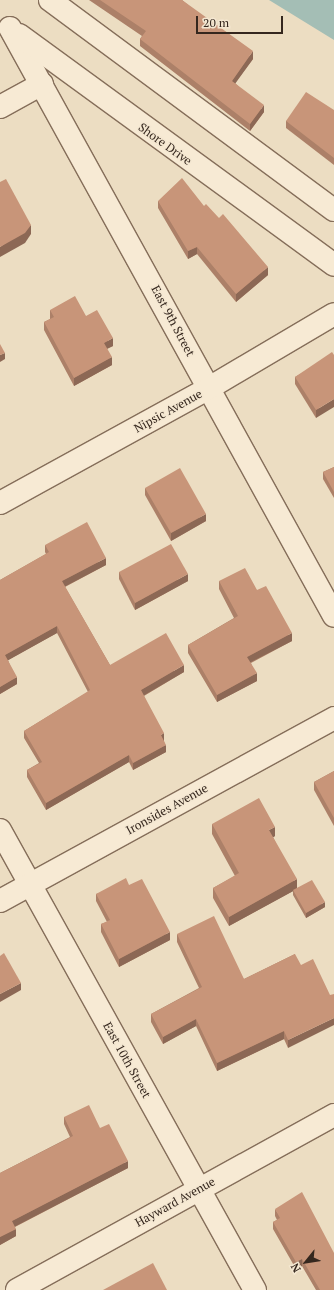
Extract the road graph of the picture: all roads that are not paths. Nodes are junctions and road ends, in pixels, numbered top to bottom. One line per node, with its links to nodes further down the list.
1 (50, 0): 5 (street)
2 (5, 23): 3 (street, East 9th Street); 6 (street, Shore Drive)
3 (42, 84): 4 (street); 8 (street, East 9th Street)
4 (0, 107)
5 (334, 210)
6 (334, 265)
7 (334, 314): 8 (street, Nipsic Avenue)
8 (209, 388): 9 (street, Nipsic Avenue); 10 (street, East 9th Street)
9 (0, 503)
10 (334, 616)
11 (334, 718): 13 (street, Ironsides Avenue)
12 (0, 830): 13 (street, East 10th Street)
13 (30, 884): 14 (street, Ironsides Avenue); 16 (street, East 10th Street)
14 (0, 901)
15 (334, 1115): 16 (street, Hayward Avenue)
16 (200, 1189): 17 (street, Hayward Avenue); 18 (street, East 10th Street)
17 (17, 1290)
18 (255, 1290)

